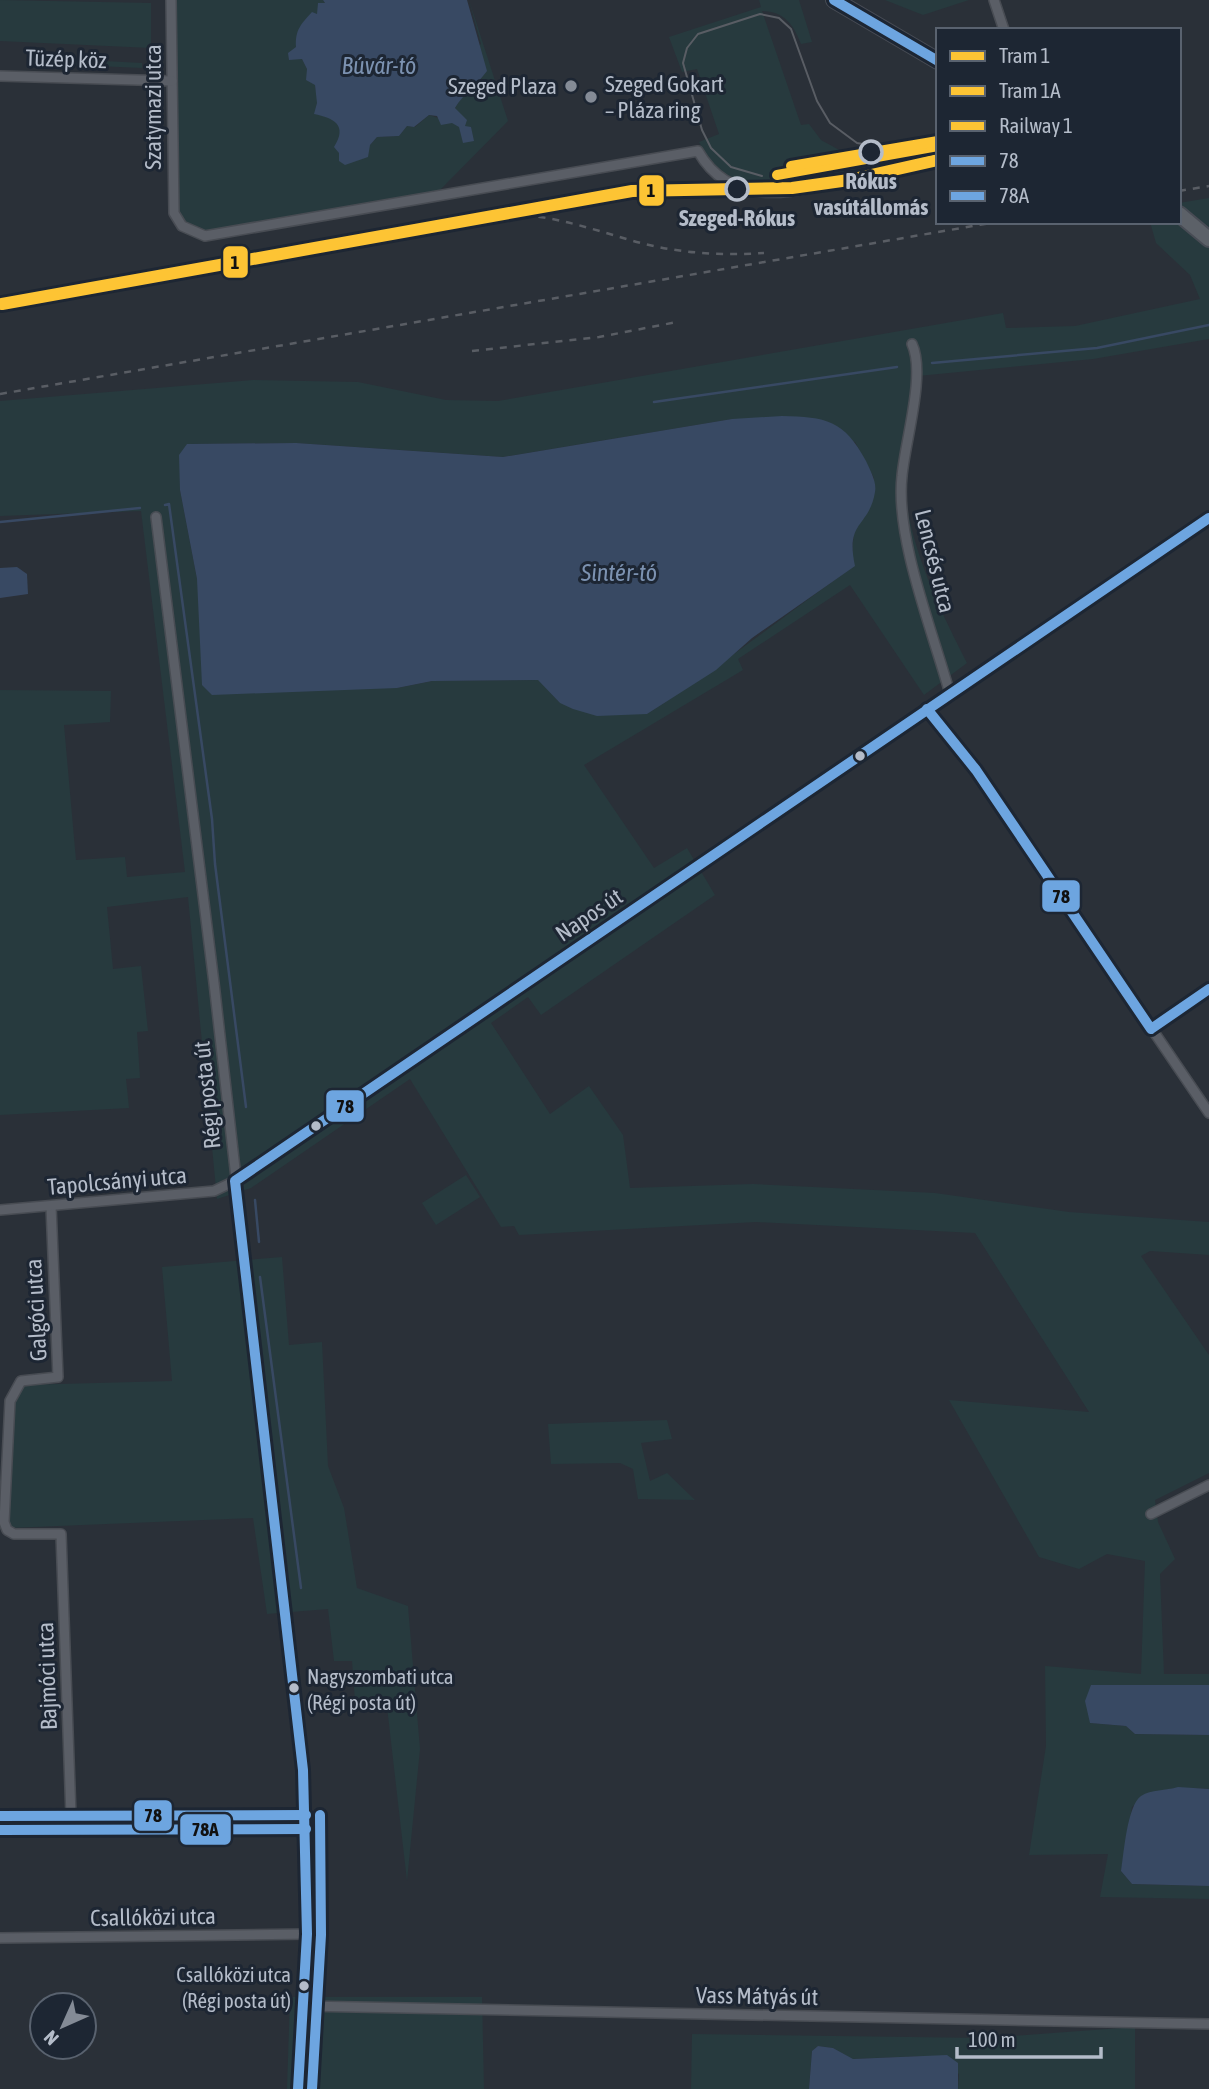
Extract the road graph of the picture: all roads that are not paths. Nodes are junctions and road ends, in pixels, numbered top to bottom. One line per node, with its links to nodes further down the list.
1 (171, 0): 7 (street, Szatymazi utca)
2 (834, 0): 5 (main road)
3 (994, 0): 4 (street)
4 (1003, 28)
5 (936, 60)
6 (0, 76): 7 (street, Tüzép köz)
7 (172, 81): 8 (street, Szatymazi utca)
8 (936, 158)
9 (1181, 216): 10 (main road)
10 (1209, 239)
11 (914, 348): 14 (street, Lencsés utca)
12 (156, 517): 19 (street, Régi posta út)
13 (1209, 519): 14 (street, Napos út)
14 (950, 694): 15 (street, Napos út)
15 (927, 709): 17 (street); 19 (street, Napos út)
16 (1209, 989): 17 (street)
17 (1151, 1029): 18 (street)
18 (1209, 1113)
19 (234, 1181): 20 (street, Tapolcsányi utca); 25 (street, Régi posta út)
20 (51, 1206): 21 (street, Tapolcsányi utca); 24 (street, Galgóci utca)
21 (0, 1210)
22 (1209, 1485): 23 (street)
23 (1151, 1514)
24 (61, 1534): 27 (street, Bajmóci utca)
25 (306, 1815): 27 (street); 28 (street, Régi posta út)
26 (0, 1816): 27 (street)
27 (71, 1816)
28 (307, 1934): 29 (street, Csallóközi utca); 30 (street, Régi posta út)
29 (0, 1938)
30 (304, 2006): 31 (street, Vass Mátyás út); 32 (street, Régi posta út)
31 (1209, 2024)
32 (298, 2089)

